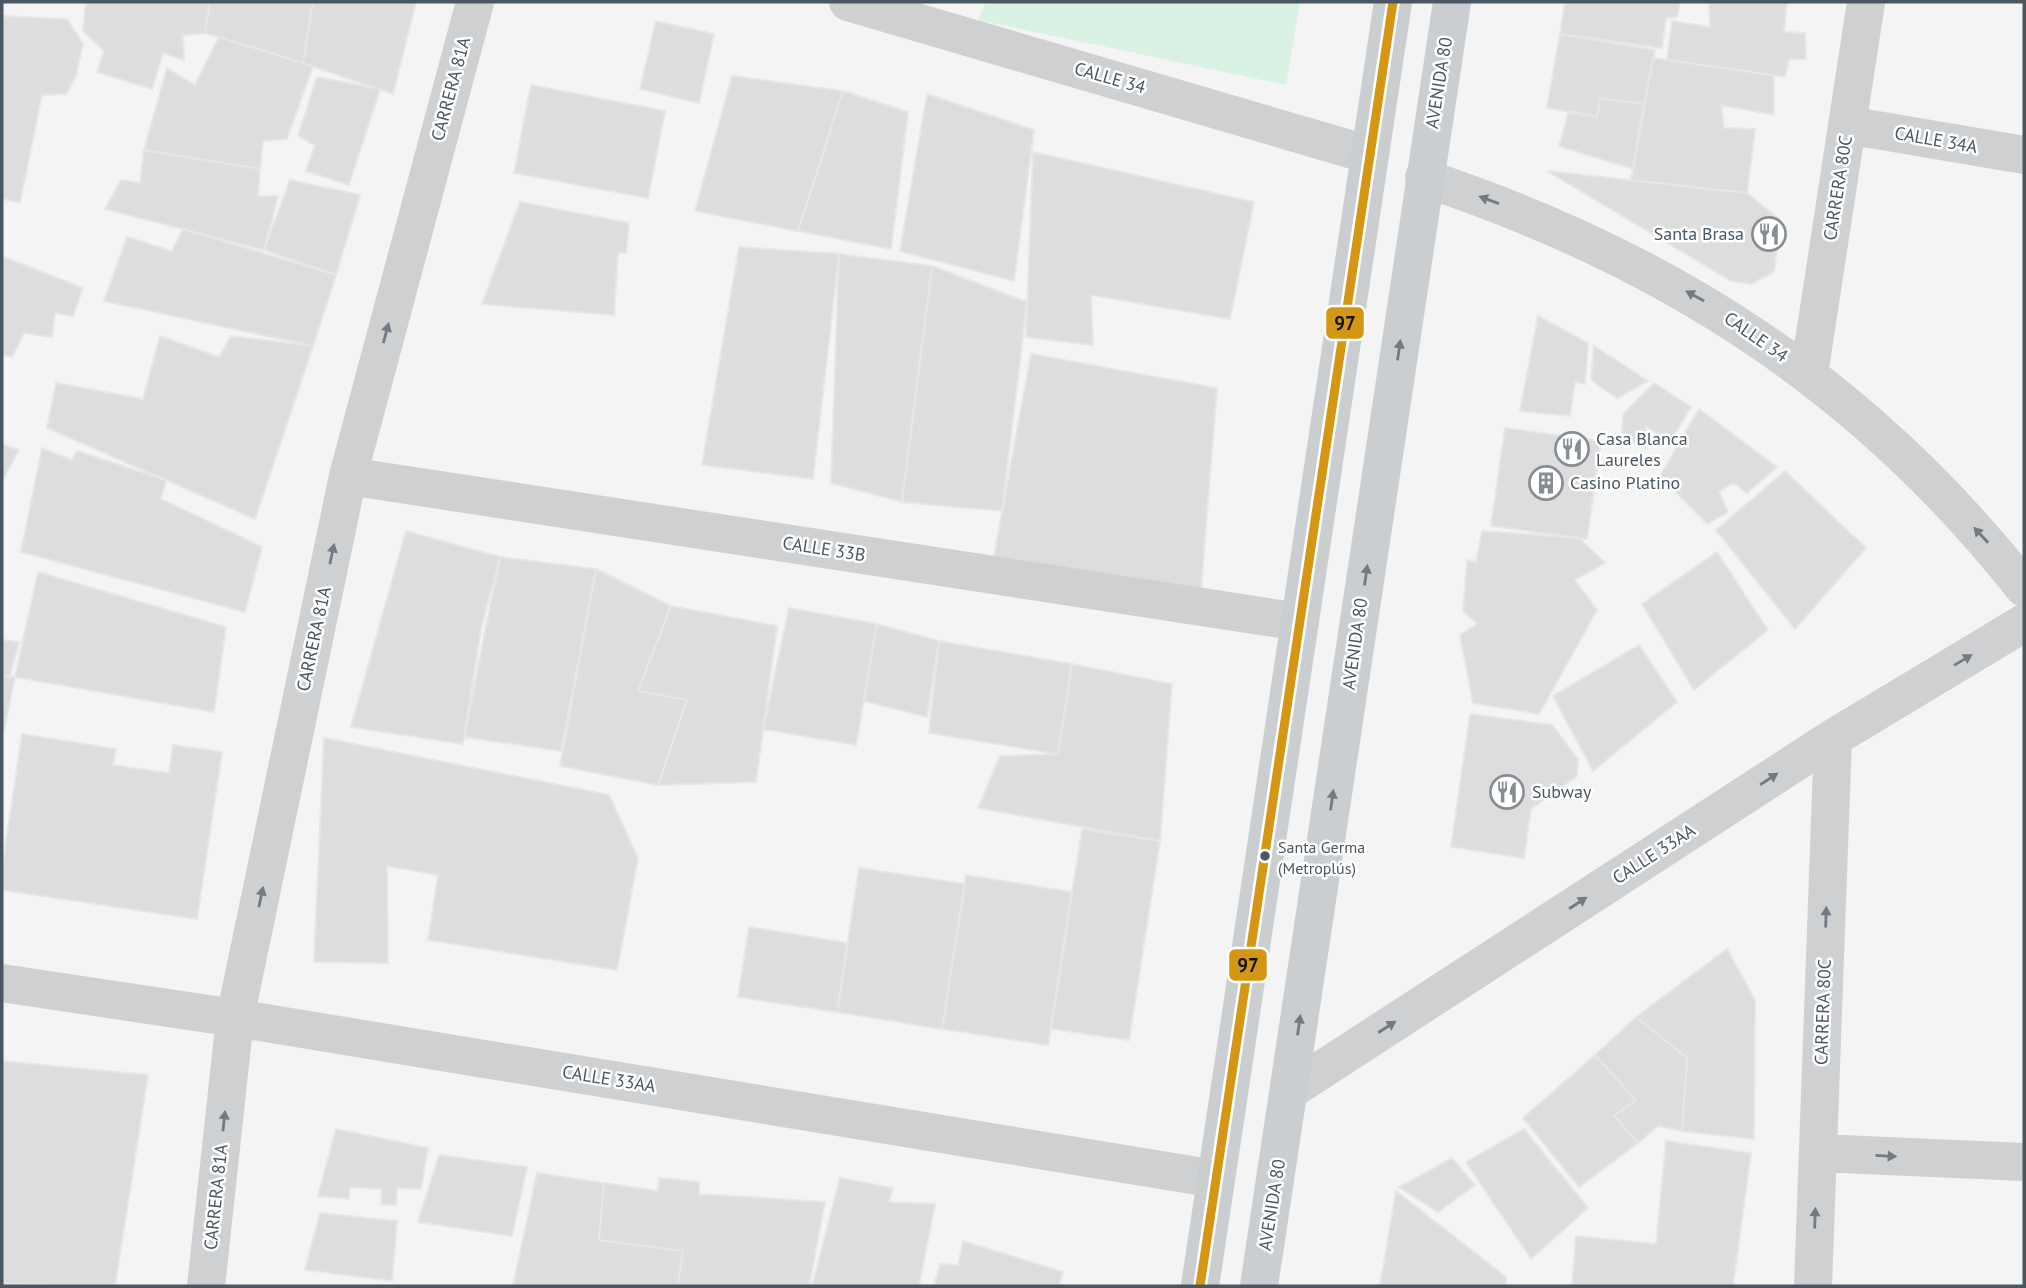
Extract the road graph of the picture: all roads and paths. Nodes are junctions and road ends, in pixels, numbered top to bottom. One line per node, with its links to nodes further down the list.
1 (475, 2): 12 (street, CARRERA 81A, one-way to 1)
2 (849, 2): 6 (street, CALLE 34)
3 (1393, 2): 8 (main road)
4 (1452, 2): 10 (main road, AVENIDA 80)
5 (1866, 2): 7 (street, CARRERA 80C)
6 (929, 13): 8 (street, CALLE 34)
7 (1847, 125): 9 (street, CALLE 34A); 11 (street, CARRERA 80C)
8 (1370, 155): 14 (main road)
9 (2024, 155)
10 (1424, 178): 11 (street, CALLE 34, one-way to 10); 19 (main road, AVENIDA 80, one-way to 10)
11 (1810, 374): 13 (street, CALLE 34, one-way to 11)
12 (348, 476): 14 (street, CALLE 33B); 18 (street, CARRERA 81A, one-way to 12)
13 (2024, 588)
14 (1300, 622): 22 (main road)
15 (2024, 623): 16 (street, CALLE 33AA, one-way to 15)
16 (1833, 738): 19 (street, CALLE 33AA, one-way to 16); 20 (street, CARRERA 80C, one-way to 16)
17 (2, 984): 18 (street, CALLE 33AA)
18 (235, 1018): 22 (street, CALLE 33AA); 23 (street, CARRERA 81A, one-way to 18)
19 (1289, 1091): 25 (main road, AVENIDA 80)
20 (1818, 1153): 21 (street, one-way to 21); 26 (street, CARRERA 80C, one-way to 20)
21 (2024, 1162)
22 (1216, 1179): 24 (main road)
23 (206, 1286)
24 (1200, 1286)
25 (1259, 1286)
26 (1813, 1286)

